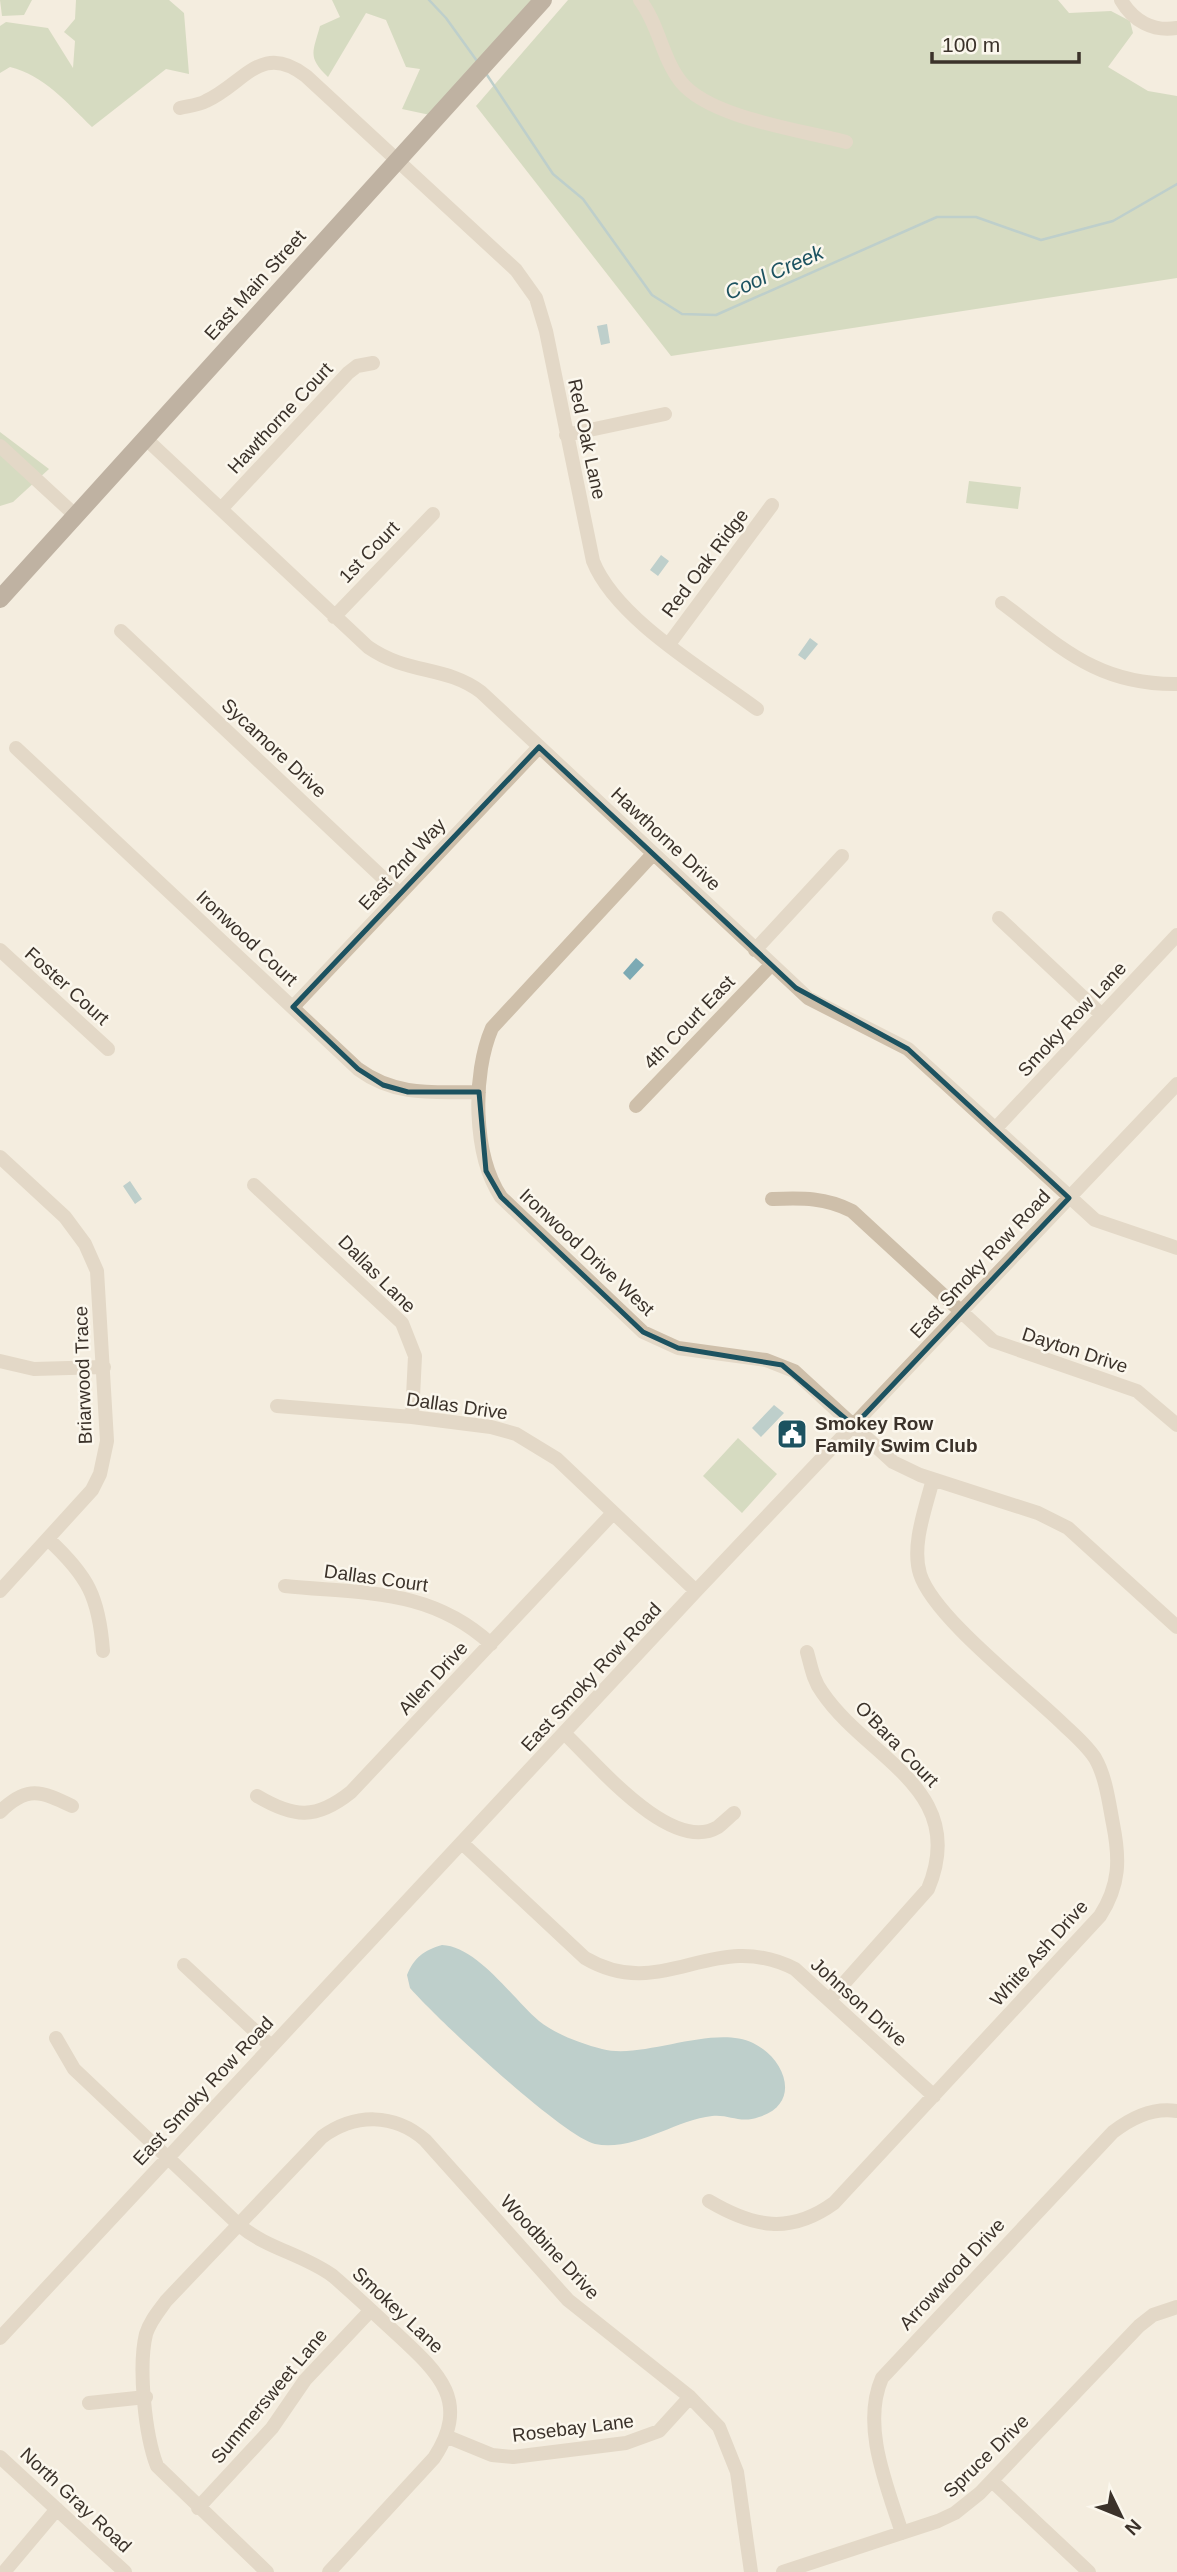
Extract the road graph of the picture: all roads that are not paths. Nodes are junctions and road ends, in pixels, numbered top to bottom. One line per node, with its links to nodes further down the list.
1 (543, 0): 7 (main road, East Main Street)
2 (640, 0): 6 (street)
3 (1121, 0): 4 (street)
4 (1177, 28)
5 (180, 108): 7 (street, Red Oak Lane)
6 (846, 142)
7 (397, 158): 10 (street, Red Oak Lane); 11 (main road, East Main Street)
8 (373, 363): 14 (street, Hawthorne Court)
9 (665, 414): 10 (street)
10 (566, 435): 21 (street, Red Oak Lane)
11 (145, 438): 14 (street, Hawthorne Drive); 16 (main road, East Main Street)
12 (0, 446): 16 (street)
13 (772, 505): 21 (street, Red Oak Ridge)
14 (221, 509): 19 (street, Hawthorne Drive)
15 (433, 514): 19 (street, 1st Court)
16 (76, 516): 17 (main road, East Main Street)
17 (0, 599)
18 (1002, 603): 22 (street)
19 (334, 617): 24 (street, Hawthorne Drive)
20 (121, 631): 28 (street, Sycamore Drive)
21 (669, 644): 23 (street, Red Oak Lane)
22 (1177, 684)
23 (757, 709)
24 (539, 747): 26 (street, Hawthorne Drive); 28 (street, East 2nd Way)
25 (16, 748): 34 (street, Ironwood Court)
26 (653, 854): 32 (street, Hawthorne Drive); 38 (street, Ironwood Drive West)
27 (842, 856): 32 (street)
28 (400, 894): 34 (street, East 2nd Way)
29 (999, 918): 35 (street)
30 (1177, 936): 35 (street, Smoky Row Lane)
31 (0, 950): 36 (street, Foster Court)
32 (755, 950): 33 (street, Hawthorne Drive)
33 (771, 965): 39 (street, 4th Court East); 40 (street, Hawthorne Drive)
34 (293, 1007): 38 (street, Ironwood Court)
35 (1102, 1015): 40 (street, Smoky Row Lane)
36 (108, 1049)
37 (1177, 1084): 43 (street, East Smoky Row Road)
38 (479, 1092): 51 (street, Ironwood Drive West)
39 (636, 1106)
40 (995, 1129): 43 (street, Hawthorne Drive)
41 (0, 1157): 48 (street, Briarwood Trace)
42 (254, 1185): 50 (street, Dallas Lane)
43 (1069, 1198): 45 (street, Hawthorne Drive); 46 (street, East Smoky Row Road)
44 (772, 1199): 46 (street, Dayton Drive)
45 (1177, 1248)
46 (961, 1312): 51 (street, East Smoky Row Road); 52 (street, Dayton Drive)
47 (0, 1361): 48 (street)
48 (103, 1367): 55 (street, Briarwood Trace)
49 (278, 1406): 50 (street, Dallas Drive)
50 (412, 1418): 54 (street, Dallas Drive)
51 (854, 1426): 53 (street, Ironwood Drive West); 58 (street, East Smoky Row Road)
52 (1177, 1426)
53 (933, 1479): 59 (street, Ironwood Drive West); 73 (street, White Ash Drive)
54 (613, 1513): 58 (street, Dallas Drive); 60 (street, Allen Drive)
55 (48, 1539): 57 (street, Briarwood Trace); 61 (street)
56 (285, 1586): 60 (street, Dallas Court)
57 (1, 1589)
58 (696, 1591): 63 (street, East Smoky Row Road)
59 (1177, 1628)
60 (491, 1644): 64 (street, Allen Drive)
61 (103, 1651)
62 (807, 1652): 70 (street, O'Bara Court)
63 (565, 1734): 67 (street); 68 (street, East Smoky Row Road)
64 (257, 1796)
65 (72, 1806): 66 (street)
66 (0, 1812)
67 (734, 1813)
68 (462, 1843): 70 (street, Johnson Drive); 72 (street, East Smoky Row Road)
69 (184, 1965): 72 (street)
70 (830, 1999): 73 (street, Johnson Drive)
71 (56, 2038): 75 (street, Smokey Lane)
72 (271, 2046): 75 (street, East Smoky Row Road)
73 (934, 2096): 76 (street, White Ash Drive)
74 (1177, 2111): 91 (street, Arrowwood Drive)
75 (167, 2157): 77 (street, Smokey Lane); 78 (street, East Smoky Row Road)
76 (709, 2201)
77 (239, 2224): 80 (street, Smokey Lane); 83 (street, Woodbine Drive); 84 (street, Woodbine Drive)
78 (34, 2298): 81 (street); 82 (street)
79 (1177, 2307): 88 (street, Spruce Drive)
80 (371, 2310): 86 (street, Smokey Lane); 89 (street, Summersweet Lane)
81 (0, 2323)
82 (0, 2338)
83 (146, 2397): 85 (street); 89 (street, Woodbine Drive)
84 (690, 2397): 86 (street, Rosebay Lane); 97 (street, Woodbine Drive)
85 (89, 2403)
86 (448, 2438): 96 (street)
87 (0, 2457): 90 (street, North Gray Road)
88 (992, 2481): 91 (street, Spruce Drive); 99 (street)
89 (198, 2508): 95 (street, Woodbine Drive)
90 (57, 2509): 93 (street); 94 (street, North Gray Road)
91 (902, 2533): 92 (street, Spruce Drive)
92 (819, 2566): 98 (street, Spruce Drive)
93 (4, 2572)
94 (125, 2572)
95 (267, 2572)
96 (329, 2572)
97 (751, 2572)
98 (783, 2572)
99 (1090, 2572)

